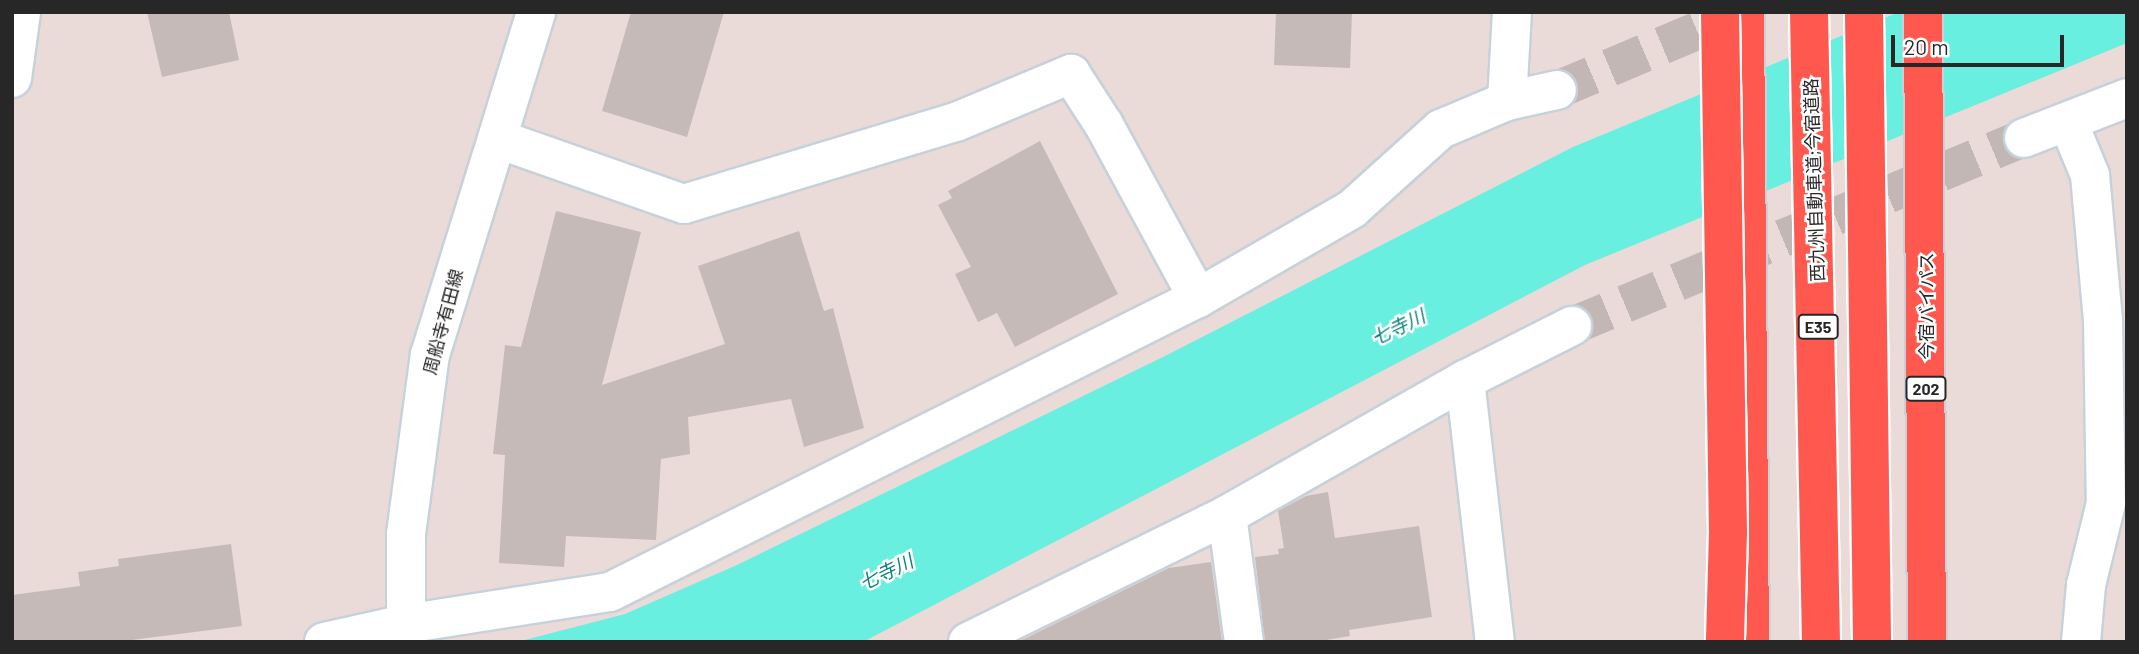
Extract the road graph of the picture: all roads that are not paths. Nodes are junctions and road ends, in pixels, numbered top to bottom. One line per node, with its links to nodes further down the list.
1 (21, 12): 9 (street)
2 (536, 12): 15 (street, 周船寺有田線)
3 (1513, 12): 12 (street)
4 (1720, 12): 25 (highway, bridge)
5 (1745, 12): 26 (highway)
6 (1809, 12): 27 (highway, 西九州自動車道;今宿道路 / E35, bridge)
7 (1864, 12): 28 (highway, bridge)
8 (1923, 12): 29 (highway, 今宿バイパス / 202)
9 (12, 78)
10 (1557, 90): 12 (street)
11 (2127, 99): 13 (street)
12 (1507, 101): 16 (street)
13 (2068, 122): 14 (street); 30 (street)
14 (2024, 138)
15 (498, 139): 16 (street); 20 (street, 周船寺有田線)
16 (1198, 298): 20 (street)
17 (1572, 326): 18 (street)
18 (1465, 380): 19 (street); 24 (street)
19 (1227, 515): 22 (street); 23 (street)
20 (405, 633): 21 (street)
21 (324, 642)
22 (968, 642)
23 (1244, 642)
24 (1495, 642)
25 (1725, 642)
26 (1750, 642)
27 (1821, 642)
28 (1872, 642)
29 (1927, 642)
30 (2081, 642)

